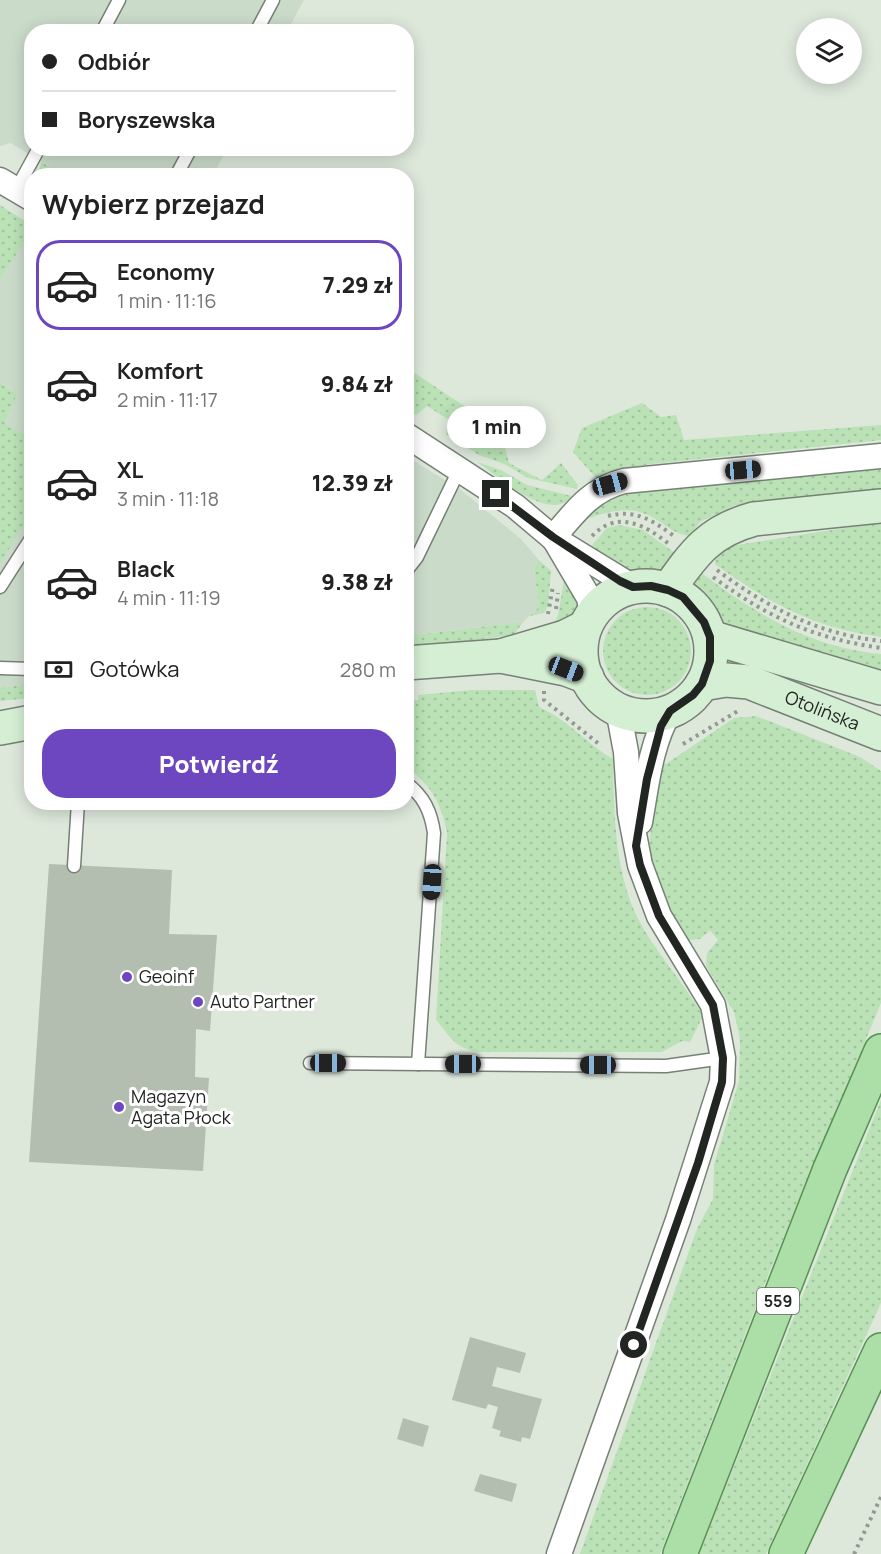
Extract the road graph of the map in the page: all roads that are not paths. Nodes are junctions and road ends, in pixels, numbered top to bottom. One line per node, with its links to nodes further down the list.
1 (119, 0): 3 (lane)
2 (273, 0): 4 (lane)
3 (106, 24)
4 (260, 24)
5 (24, 175): 6 (lane)
6 (16, 190)
7 (414, 440): 9 (street)
8 (881, 456): 11 (street)
9 (460, 468): 11 (street); 13 (lane)
10 (881, 506): 16 (main road)
11 (553, 537): 15 (street); 17 (street)
12 (24, 550): 14 (lane)
13 (414, 560)
14 (0, 587)
15 (633, 587): 16 (main road); 17 (main road)
16 (668, 590): 18 (main road)
17 (589, 621): 19 (main road); 23 (main road)
18 (710, 637): 24 (main road); 25 (main road, Otolińska)
19 (501, 656): 20 (main road); 23 (main road)
20 (414, 662)
21 (0, 668): 22 (lane)
22 (24, 669)
23 (587, 677): 26 (main road)
24 (702, 684): 27 (main road); 30 (main road, Otolińska)
25 (881, 688)
26 (618, 709): 27 (main road); 33 (street)
27 (670, 711): 33 (street)
28 (24, 724): 29 (main road)
29 (0, 728)
30 (881, 734)
31 (414, 790): 38 (lane)
32 (78, 810): 34 (lane)
33 (636, 846): 36 (street)
34 (74, 866)
35 (881, 1051): 41 (main road, 559)
36 (723, 1058): 38 (lane); 40 (street)
37 (310, 1063): 38 (lane)
38 (418, 1064)
39 (881, 1350): 42 (main road)
40 (559, 1554)
41 (680, 1554)
42 (786, 1554)

